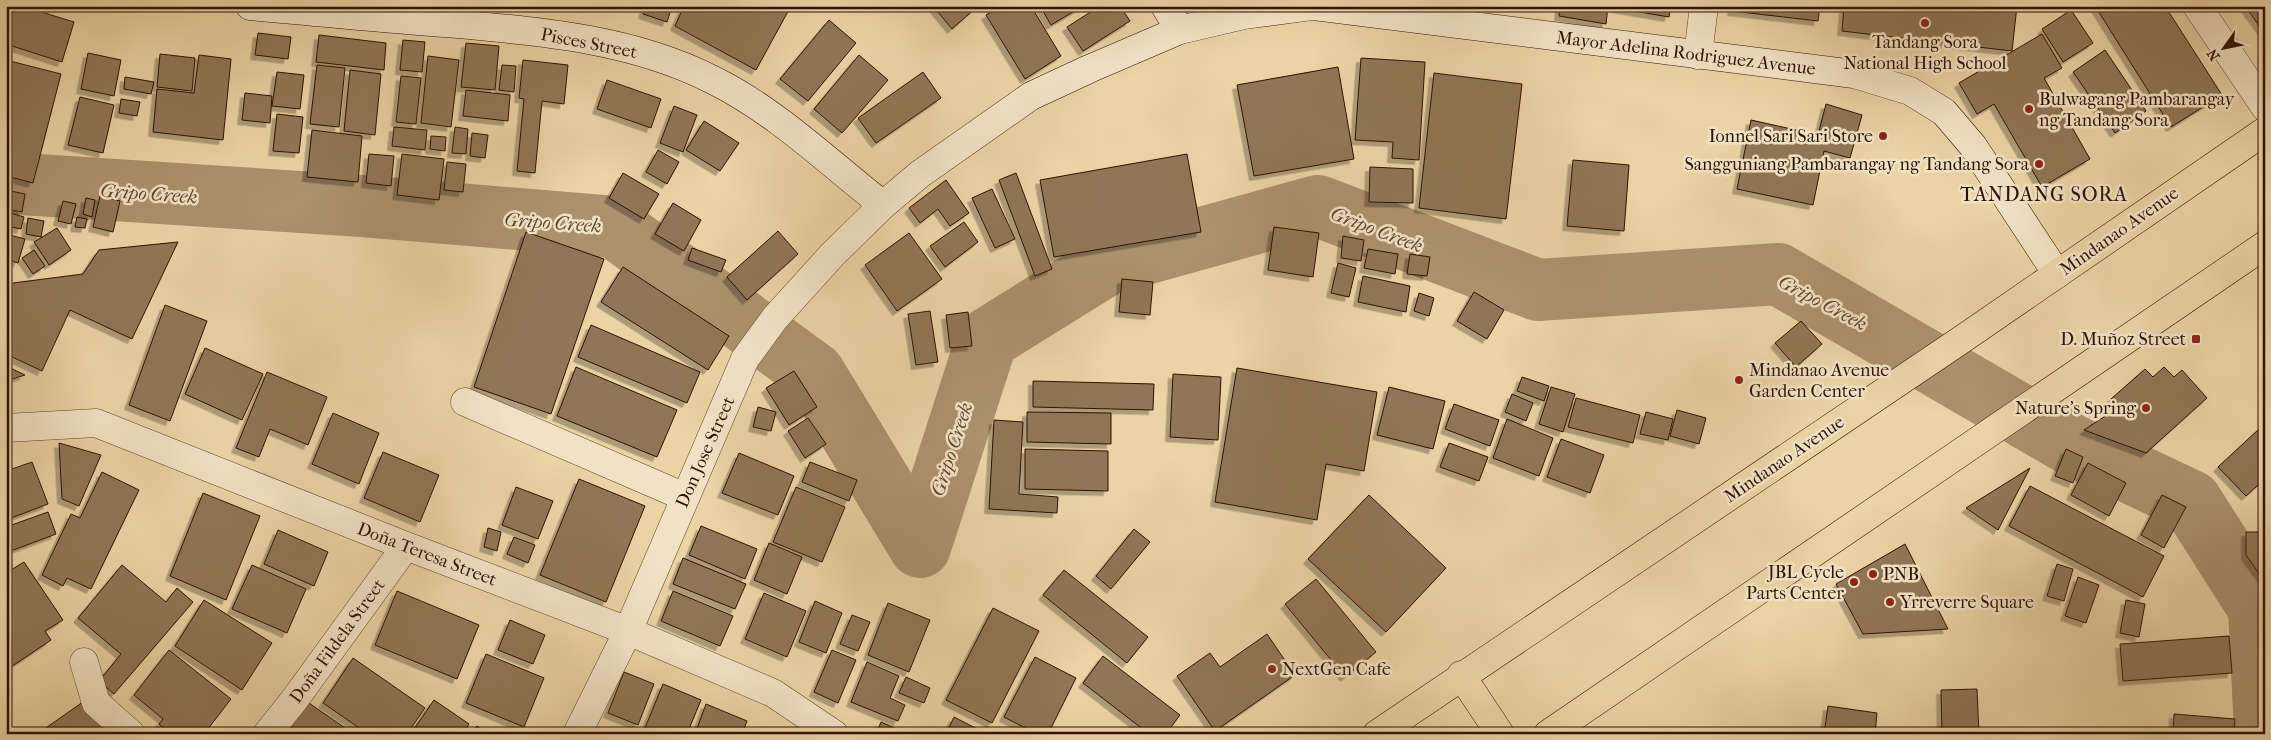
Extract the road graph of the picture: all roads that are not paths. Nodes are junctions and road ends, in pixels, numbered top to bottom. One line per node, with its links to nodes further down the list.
1 (250, 6): 10 (street, Pisces Street)
2 (1165, 6): 6 (street)
3 (1313, 6): 6 (street, Mayor Adelina Rodriguez Avenue); 7 (street, Mayor Adelina Rodriguez Avenue)
4 (1704, 6): 7 (street)
5 (2197, 6): 8 (street)
6 (1180, 30): 10 (street, Mayor Adelina Rodriguez Avenue)
7 (1698, 55): 12 (street, Mayor Adelina Rodriguez Avenue)
8 (2265, 107)
9 (2265, 131): 12 (main road, Mindanao Avenue)
10 (883, 205): 15 (street, Don Jose Street)
11 (2265, 246): 26 (main road)
12 (2057, 274): 19 (main road, Mindanao Avenue)
13 (465, 402): 15 (street)
14 (6, 428): 16 (street, Doña Teresa Street)
15 (685, 497): 17 (street, Don Jose Street)
16 (406, 546): 17 (street, Doña Teresa Street); 21 (street, Doña Fildela Street)
17 (628, 631): 22 (street, Don Jose Street); 23 (street, Doña Teresa Street)
18 (84, 662): 20 (street)
19 (1461, 676): 24 (main road, Mindanao Avenue); 25 (main road)
20 (131, 734)
21 (267, 734)
22 (577, 734)
23 (834, 734)
24 (1377, 734)
25 (1500, 734)
26 (1548, 734)

